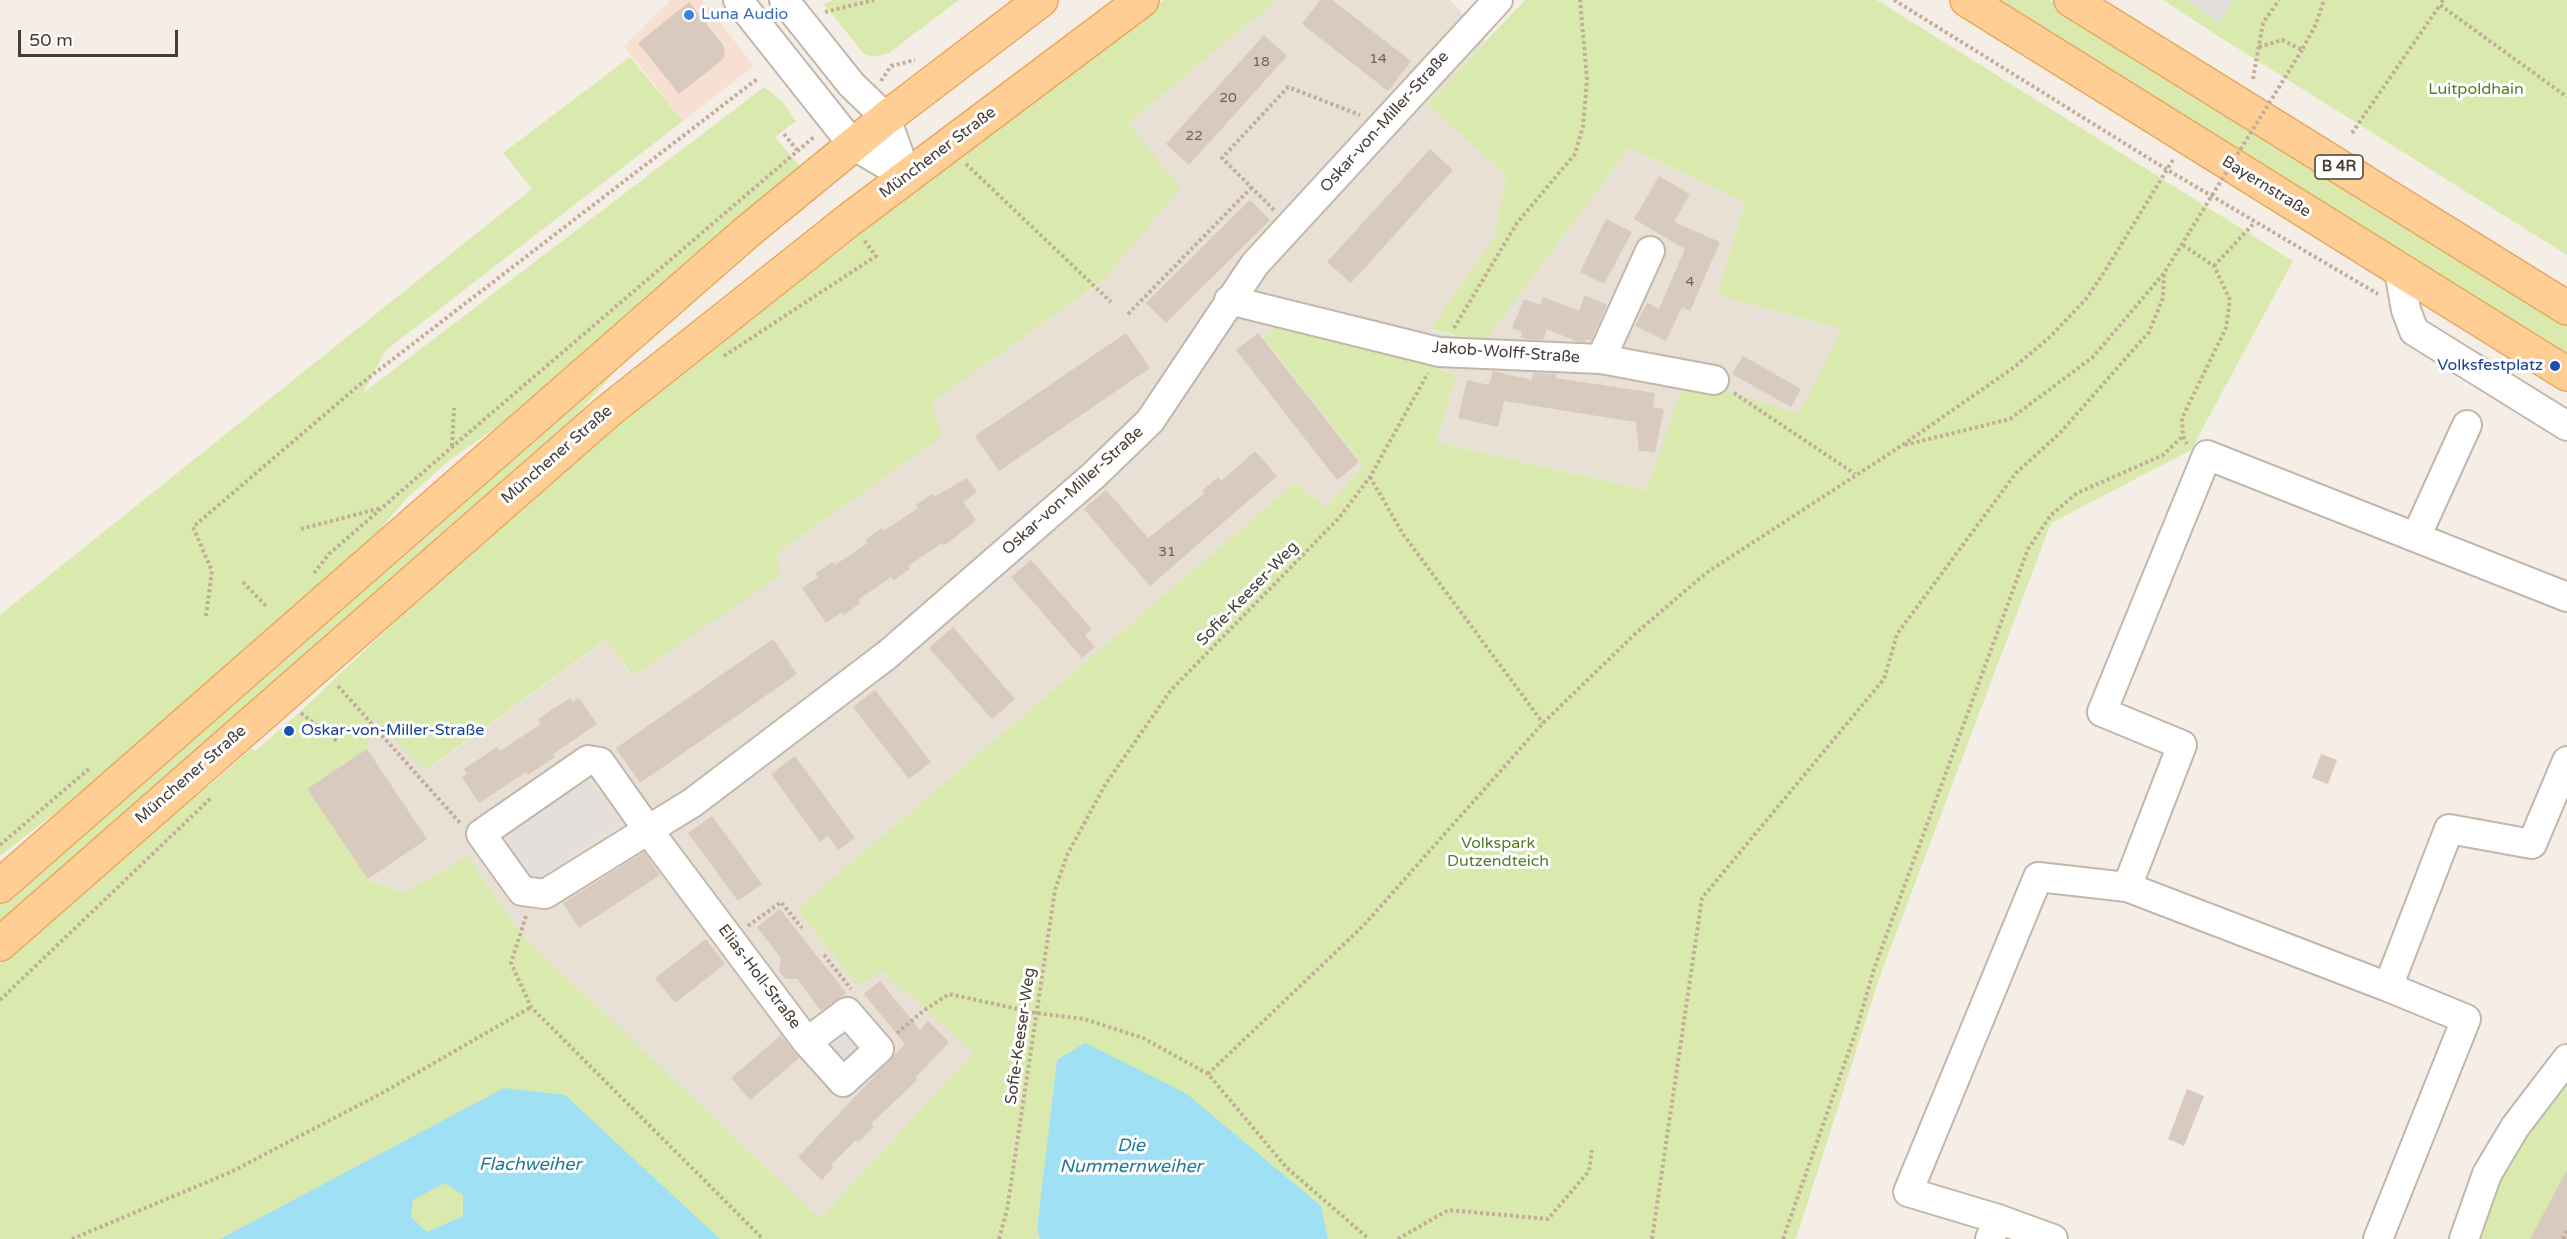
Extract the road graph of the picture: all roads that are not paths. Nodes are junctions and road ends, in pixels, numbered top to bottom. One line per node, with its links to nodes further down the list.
1 (738, 0): 9 (street)
2 (784, 0): 8 (street)
3 (1041, 0): 8 (main road)
4 (1142, 0): 10 (main road, Münchener Straße)
5 (1498, 0): 13 (street, Oskar-von-Miller-Straße)
6 (1966, 0): 12 (main road, Bayernstraße)
7 (2071, 0): 14 (main road, B 4R)
8 (886, 118): 9 (main road); 10 (street)
9 (853, 145): 10 (street); 24 (main road)
10 (907, 177): 27 (main road, Münchener Straße)
11 (1650, 251): 15 (street)
12 (2399, 270): 16 (main road, Bayernstraße); 19 (street)
13 (1229, 300): 15 (street, Jakob-Wolff-Straße); 23 (street, Oskar-von-Miller-Straße)
14 (2567, 309)
15 (1601, 359): 17 (street, Jakob-Wolff-Straße)
16 (2567, 374)
17 (1714, 380)
18 (2467, 425): 20 (street)
19 (2567, 426)
20 (2416, 537): 21 (street); 25 (street)
21 (2567, 597)
22 (2567, 761): 28 (street)
23 (648, 830): 26 (street, Oskar-von-Miller-Straße); 26 (street, Elias-Holl-Straße); 29 (street, Elias-Holl-Straße)
24 (0, 886)
25 (2127, 887): 28 (street); 31 (street)
26 (533, 895)
27 (0, 944)
28 (2388, 987): 33 (street)
29 (807, 1042): 29 (street, Elias-Holl-Straße)
30 (2567, 1059): 34 (street)
31 (1994, 1229): 32 (street)
32 (2053, 1239)
33 (2379, 1239)
34 (2464, 1239)

